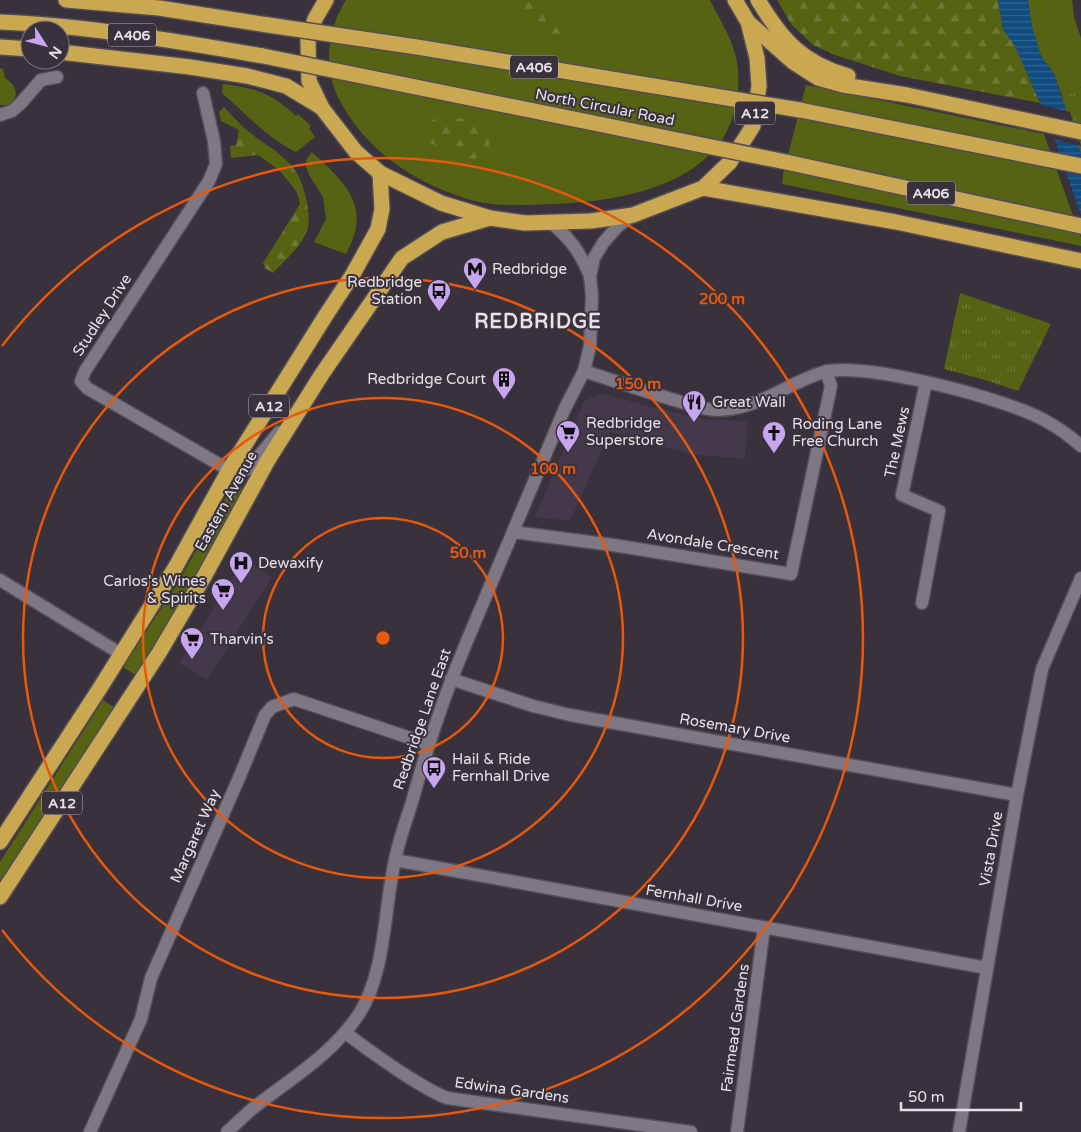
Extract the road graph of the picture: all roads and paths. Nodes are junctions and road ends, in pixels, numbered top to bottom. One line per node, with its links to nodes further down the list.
1 (66, 0): 16 (highway, North Circular Road / A406, bridge)
2 (326, 0): 13 (highway, A12)
3 (735, 0): 6 (highway, A12)
4 (758, 0): 12 (highway)
5 (0, 22): 22 (highway, North Circular Road / A406, bridge)
6 (748, 22): 12 (highway); 18 (highway, A12)
7 (0, 47): 8 (highway)
8 (20, 48)
9 (70, 53): 13 (highway, A406)
10 (57, 77): 14 (street)
11 (203, 93): 30 (street, Studley Drive)
12 (907, 95): 15 (highway)
13 (322, 108): 17 (highway, A12)
14 (0, 115)
15 (1081, 132)
16 (1081, 166)
17 (380, 173): 20 (highway, A12); 30 (highway, Eastern Avenue / A12)
18 (703, 188): 19 (highway, A12); 23 (highway, A406)
19 (633, 215): 21 (highway, A12); 24 (street, Redbridge Lane East)
20 (490, 218): 21 (highway, A12); 27 (highway, Eastern Avenue / A12)
21 (550, 222): 24 (street, Redbridge Lane East)
22 (1079, 225)
23 (1081, 260)
24 (590, 276): 25 (street, Redbridge Lane East)
25 (584, 371): 26 (street); 31 (street, Redbridge Lane East)
26 (826, 372): 28 (street); 31 (street, Avondale Crescent)
27 (322, 374): 30 (street); 41 (highway, Eastern Avenue / A12)
28 (926, 382): 29 (street); 34 (street, The Mews)
29 (1081, 446)
30 (229, 470): 35 (highway, Eastern Avenue / A12)
31 (514, 532): 36 (street, Redbridge Lane East)
32 (1081, 578): 38 (street, Vista Drive)
33 (0, 580): 35 (street)
34 (922, 603)
35 (121, 654): 39 (highway, Eastern Avenue / A12)
36 (451, 679): 37 (street, Redbridge Lane East); 38 (street, Rosemary Drive)
37 (428, 744): 40 (street, Redbridge Lane East); 45 (street, Margaret Way)
38 (1017, 795): 43 (street, Vista Drive)
39 (0, 842)
40 (395, 860): 42 (street, Fernhall Drive); 44 (street, Redbridge Lane East)
41 (0, 897)
42 (764, 928): 43 (street, Fernhall Drive); 48 (street, Fairmead Gardens)
43 (987, 968): 49 (street, Vista Drive)
44 (346, 1033): 46 (street, Redbridge Lane East); 47 (street, Edwina Gardens)
45 (90, 1132)
46 (227, 1132)
47 (691, 1132)
48 (737, 1132)
49 (958, 1132)

